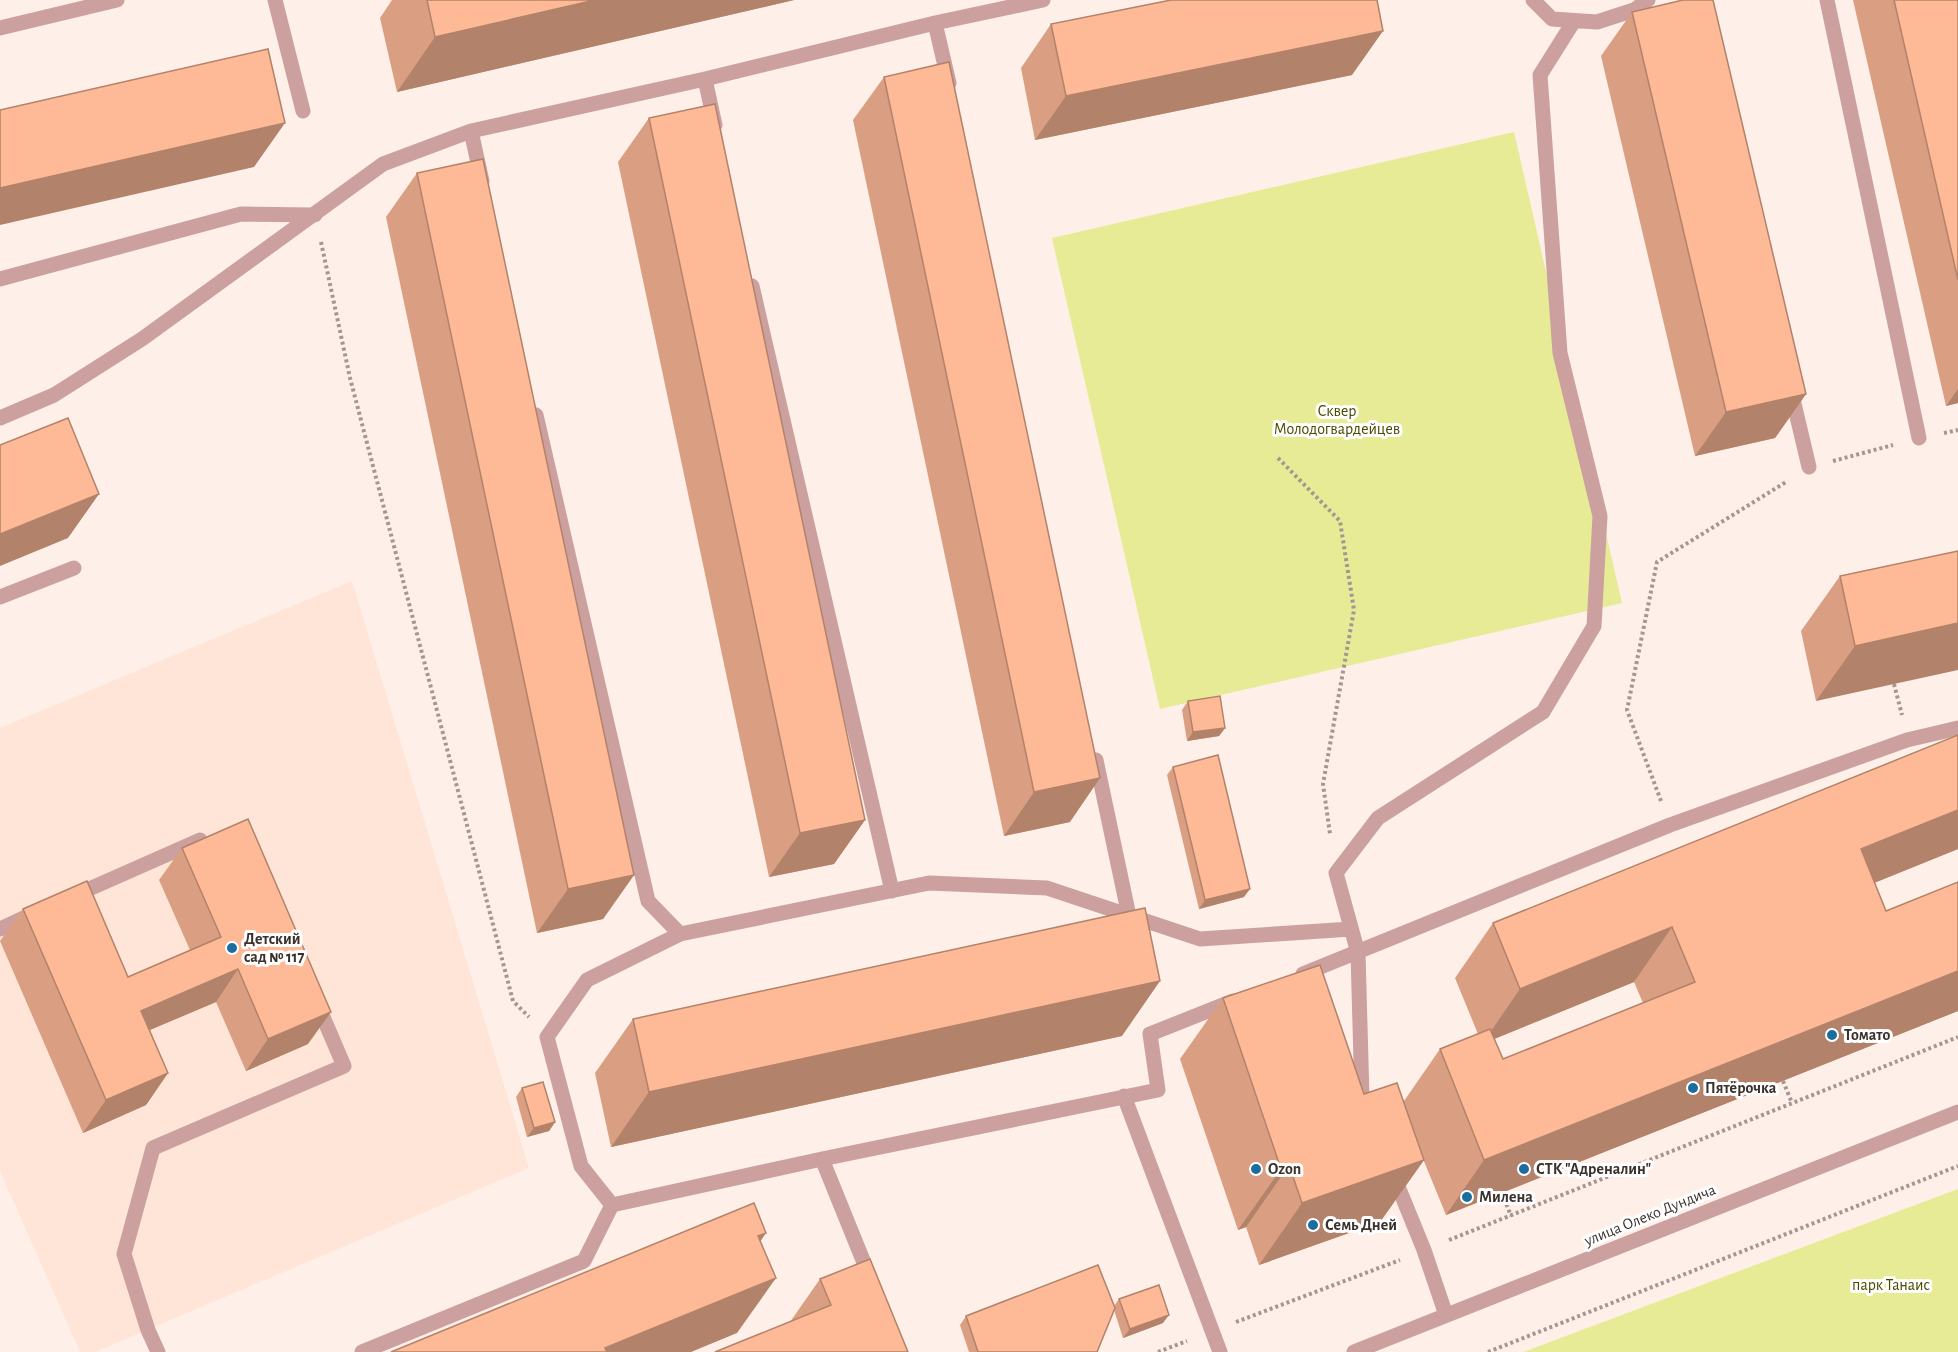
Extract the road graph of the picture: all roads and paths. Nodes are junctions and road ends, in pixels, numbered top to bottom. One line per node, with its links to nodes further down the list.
1 (117, 0): 9 (street)
2 (275, 0): 12 (street)
3 (1043, 0): 8 (street)
4 (1533, 0): 7 (street)
5 (1648, 0): 7 (street)
6 (1827, 0): 23 (street)
7 (1574, 21): 32 (street)
8 (935, 23): 10 (street); 11 (street)
9 (0, 28)
10 (705, 79): 13 (street); 14 (street)
11 (954, 103)
12 (303, 111)
13 (471, 131): 15 (street); 16 (street)
14 (718, 137)
15 (487, 201)
16 (315, 215): 18 (street); 21 (street); 42 (path)
17 (750, 276): 33 (street)
18 (0, 279)
19 (1787, 376): 25 (street)
20 (533, 399): 37 (street)
21 (0, 418)
22 (1958, 430): 23 (path)
23 (1919, 438): 25 (path)
24 (1278, 458): 32 (path)
25 (1809, 467): 30 (path)
26 (74, 568): 27 (street)
27 (0, 597)
28 (1958, 728): 30 (street)
29 (1092, 744): 34 (street)
30 (1670, 825): 38 (street)
31 (218, 832): 35 (street)
32 (1336, 873): 36 (street)
33 (892, 891): 34 (street); 37 (street)
34 (1130, 916): 36 (street)
35 (0, 929)
36 (1351, 929): 38 (street)
37 (680, 934): 42 (street)
38 (1358, 953): 39 (street); 48 (street)
39 (1293, 979)
40 (312, 992): 59 (street)
41 (1249, 996): 45 (street)
42 (547, 1037): 53 (street)
43 (1958, 1037): 46 (path)
44 (1783, 1081): 46 (path)
45 (1124, 1096): 49 (street); 58 (street)
46 (1792, 1103): 54 (path)
47 (1958, 1112): 57 (street, улица Олеко Дундича)
48 (1371, 1119)
49 (822, 1160): 53 (street); 56 (street)
50 (1388, 1162): 55 (street)
51 (1958, 1166): 64 (path)
52 (1502, 1193): 54 (path)
53 (612, 1205): 60 (street)
54 (1511, 1216): 55 (path)
55 (1424, 1250): 57 (street); 58 (path)
56 (878, 1299)
57 (1446, 1316): 63 (street, улица Олеко Дундича)
58 (1212, 1331): 61 (path); 62 (street)
59 (158, 1352)
60 (362, 1352)
61 (1158, 1352)
62 (1220, 1352)
63 (1354, 1352)
64 (1488, 1352)

